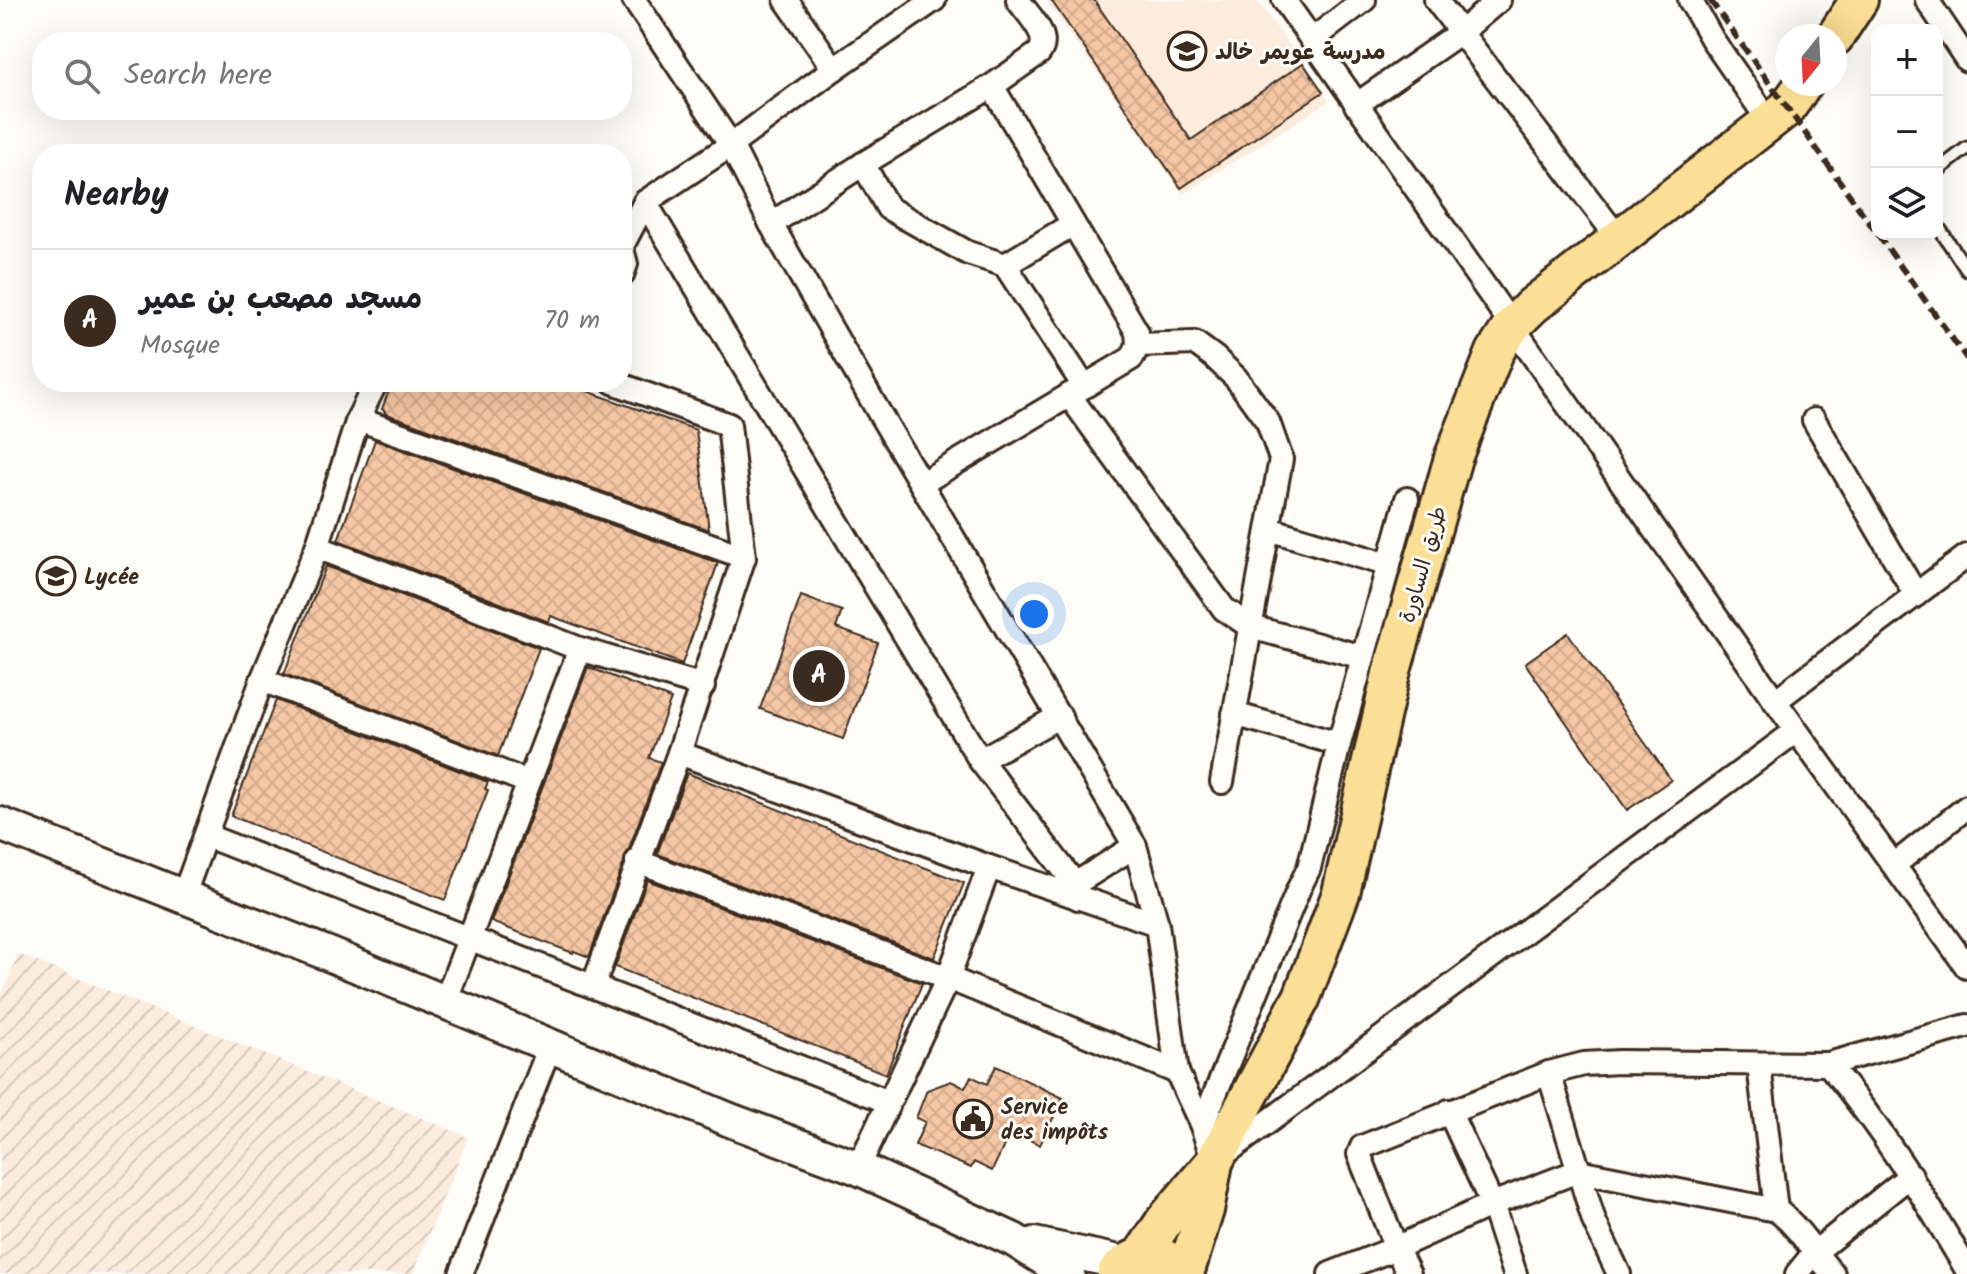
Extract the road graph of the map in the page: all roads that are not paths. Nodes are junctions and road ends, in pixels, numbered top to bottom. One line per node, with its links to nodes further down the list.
1 (634, 0): 21 (street)
2 (786, 0): 16 (street)
3 (934, 0): 16 (street)
4 (1018, 0): 17 (street)
5 (1284, 0): 14 (street)
6 (1364, 0): 14 (street)
7 (1436, 0): 13 (street)
8 (1499, 0): 13 (street)
9 (1690, 0): 20 (street)
10 (1859, 0): 12 (main road)
11 (1927, 0): 15 (street)
12 (1843, 24)
13 (1461, 32): 19 (street); 30 (street)
14 (1312, 40): 19 (street)
15 (1967, 60)
16 (834, 69): 21 (street)
17 (992, 86): 23 (street); 27 (street)
18 (1795, 96): 20 (main road, طريق الساورة)
19 (1356, 105): 33 (street)
20 (1769, 121): 30 (main road, طريق الساورة)
21 (731, 145): 25 (street); 26 (street)
22 (1967, 148): 24 (lane)
23 (863, 164): 26 (street); 31 (street)
24 (1941, 168)
25 (645, 202): 28 (street); 59 (street)
26 (771, 224): 40 (street)
27 (1073, 224): 31 (street); 34 (street)
28 (632, 228)
29 (1943, 234): 32 (lane)
30 (1619, 239): 33 (main road, طريق الساورة)
31 (1005, 265): 36 (street)
32 (1967, 270)
33 (1511, 327): 53 (street); 86 (main road, طريق الساورة)
34 (1138, 345): 36 (street); 42 (street)
35 (632, 389): 45 (street)
36 (1077, 391): 40 (street); 48 (street)
37 (371, 392): 38 (street)
38 (358, 419): 43 (street); 45 (street)
39 (1814, 420): 47 (street)
40 (922, 483): 55 (street)
41 (1407, 499): 46 (street)
42 (1269, 529): 46 (street); 48 (street)
43 (317, 547): 49 (street); 51 (street)
44 (1967, 556): 47 (street)
45 (744, 557): 52 (street)
46 (1389, 565): 50 (street)
47 (1916, 595): 53 (street)
48 (1251, 627): 50 (street); 54 (street)
49 (580, 649): 52 (street); 60 (street)
50 (1363, 657): 57 (street)
51 (262, 680): 60 (street); 64 (street)
52 (703, 686): 58 (street)
53 (1775, 701): 56 (street)
54 (1234, 714): 57 (street); 61 (street)
55 (1060, 716): 59 (street); 65 (street)
56 (1796, 731): 67 (street); 86 (street)
57 (1339, 744): 85 (street)
58 (679, 753): 66 (street); 68 (street)
59 (980, 760): 69 (street)
60 (528, 782): 72 (street)
61 (1222, 782)
62 (1967, 807): 67 (street)
63 (0, 824): 70 (main road)
64 (207, 836): 70 (street); 72 (street)
65 (1135, 846): 69 (street); 71 (street)
66 (637, 861): 74 (street); 75 (street)
67 (1894, 865): 73 (street)
68 (989, 867): 69 (street); 74 (street)
69 (1077, 891): 71 (street)
70 (183, 897): 76 (main road)
71 (1157, 924): 81 (street)
72 (468, 938): 75 (street); 76 (street)
73 (1967, 967)
74 (948, 978): 81 (street); 83 (street)
75 (593, 986): 83 (street)
76 (445, 1002): 78 (main road)
77 (1967, 1026): 79 (street)
78 (550, 1046): 87 (main road); 97 (street)
79 (1828, 1064): 80 (street); 89 (street)
80 (1759, 1065): 82 (street); 91 (street)
81 (1177, 1072): 85 (street)
82 (1549, 1073): 84 (street); 88 (street)
83 (889, 1102): 87 (street)
84 (1449, 1111): 90 (street); 93 (street)
85 (1202, 1126): 86 (street)
86 (1214, 1162): 95 (main road); 99 (main road)
87 (858, 1168): 92 (main road)
88 (1578, 1171): 90 (street); 91 (street); 103 (street)
89 (1911, 1175): 94 (street); 96 (street)
90 (1492, 1204): 93 (street); 102 (street)
91 (1776, 1210): 94 (street)
92 (1014, 1240): 95 (main road); 98 (main road)
93 (1396, 1248): 100 (street); 101 (street)
94 (1814, 1253): 104 (street); 105 (street)
95 (1129, 1266): 99 (highway)
96 (1967, 1270)
97 (461, 1274)
98 (1068, 1274)
99 (1183, 1274)
100 (1330, 1274)
101 (1409, 1274)
102 (1515, 1274)
103 (1619, 1274)
104 (1797, 1274)
105 (1833, 1274)

